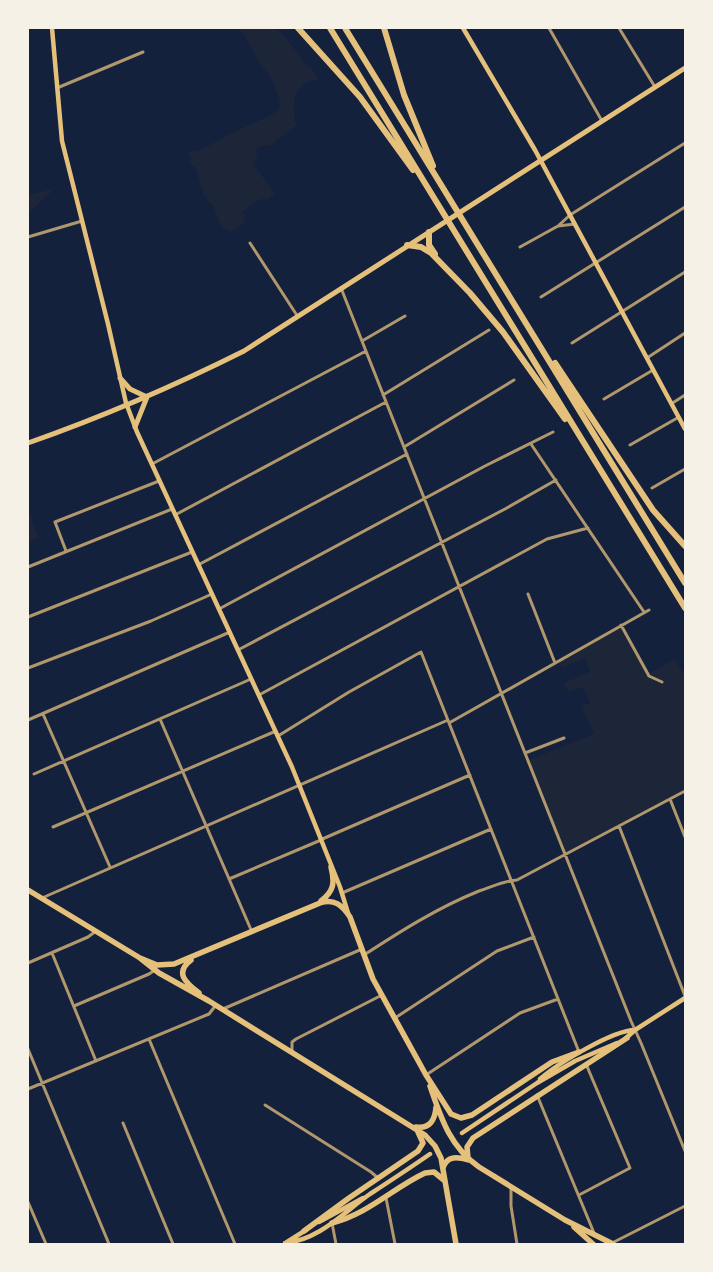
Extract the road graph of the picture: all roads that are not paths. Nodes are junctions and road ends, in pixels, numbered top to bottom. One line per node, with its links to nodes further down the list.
1 (52, 28): 12 (main road)
2 (298, 28): 18 (highway)
3 (330, 28): 18 (highway)
4 (345, 28): 16 (highway)
5 (384, 28): 16 (highway)
6 (463, 28): 15 (main road)
7 (549, 28): 13 (street)
8 (619, 28): 11 (street)
9 (142, 52): 12 (street)
10 (685, 68): 11 (main road)
11 (655, 87): 13 (main road)
12 (57, 88): 20 (main road)
13 (602, 121): 15 (main road)
14 (685, 143): 19 (street)
15 (541, 161): 19 (main road); 23 (main road)
16 (444, 189): 32 (highway)
17 (685, 207): 28 (street)
18 (442, 211): 63 (highway)
19 (570, 215): 21 (main road); 22 (street)
20 (82, 221): 24 (street); 44 (main road)
21 (575, 224): 22 (street); 28 (main road)
22 (558, 226): 27 (street)
23 (429, 232): 26 (main road); 29 (highway)
24 (28, 237)
25 (250, 243): 36 (street)
26 (407, 245): 29 (highway); 31 (main road)
27 (520, 246)
28 (596, 263): 33 (street); 34 (main road)
29 (446, 268): 63 (highway)
30 (685, 272): 34 (street)
31 (341, 288): 36 (main road); 39 (street)
32 (509, 296): 73 (highway); 78 (highway)
33 (541, 297)
34 (622, 312): 40 (street); 42 (main road)
35 (405, 316): 39 (street)
36 (298, 317): 48 (main road)
37 (489, 330): 46 (street)
38 (685, 333): 42 (street)
39 (362, 341): 41 (street)
40 (572, 343)
41 (366, 351): 46 (street); 62 (street)
42 (647, 358): 43 (main road)
43 (653, 370): 49 (street); 51 (main road)
44 (120, 378): 48 (main road); 52 (main road)
45 (514, 380): 60 (street)
46 (383, 395): 50 (street)
47 (685, 395): 51 (street)
48 (147, 396): 52 (main road); 54 (main road)
49 (604, 399)
50 (386, 402): 60 (street); 70 (street)
51 (671, 404): 53 (main road)
52 (126, 405): 54 (main road); 57 (main road)
53 (679, 417): 55 (main road); 59 (street)
54 (135, 427): 62 (main road)
55 (685, 429)
56 (552, 432): 58 (street)
57 (28, 443)
58 (531, 444): 65 (street); 68 (street)
59 (630, 445)
60 (404, 447): 61 (street)
61 (407, 454): 68 (street); 76 (street)
62 (152, 464): 66 (main road)
63 (597, 465): 82 (highway)
64 (685, 469): 67 (street)
65 (556, 480): 71 (street); 72 (street)
66 (159, 481): 69 (main road); 74 (street)
67 (652, 488)
68 (424, 498): 72 (street); 83 (street)
69 (172, 509): 70 (main road); 74 (street)
70 (175, 515): 75 (main road)
71 (588, 528): 79 (street); 85 (street)
72 (442, 542): 79 (street); 89 (street)
73 (685, 546)
74 (66, 551): 77 (street)
75 (192, 552): 76 (main road); 86 (street)
76 (198, 565): 80 (main road)
77 (28, 567)
78 (685, 583)
79 (459, 587): 94 (street); 95 (street)
80 (212, 594): 83 (main road); 91 (street)
81 (528, 594): 90 (street)
82 (685, 608)
83 (219, 609): 88 (main road)
84 (649, 610): 85 (street)
85 (644, 612): 87 (street)
86 (28, 617)
87 (621, 625): 90 (street); 93 (street)
88 (230, 632): 89 (main road); 96 (street)
89 (238, 650): 92 (main road)
90 (555, 662): 94 (street)
91 (28, 668)
92 (252, 679): 95 (main road); 97 (street)
93 (662, 682)
94 (501, 693): 99 (street); 102 (street)
95 (259, 695): 100 (main road)
96 (43, 714): 98 (street); 103 (street)
97 (160, 719): 103 (street); 104 (street)
98 (28, 720)
99 (449, 721): 100 (street); 106 (street); 107 (street)
100 (277, 734): 104 (street); 107 (main road)
101 (564, 738): 102 (street)
102 (525, 753): 117 (street)
103 (64, 760): 105 (street); 110 (street)
104 (183, 772): 110 (street); 111 (street)
105 (34, 774)
106 (470, 775): 114 (street); 116 (street)
107 (300, 785): 111 (street); 116 (main road)
108 (685, 791): 109 (street)
109 (670, 799): 112 (street); 115 (street)
110 (87, 814): 113 (street); 119 (street)
111 (206, 826): 119 (street); 120 (street)
112 (618, 826): 117 (street); 138 (street)
113 (54, 827)
114 (491, 829): 121 (street); 123 (street)
115 (685, 837)
116 (321, 840): 118 (main road); 120 (street)
117 (565, 854): 121 (street); 145 (street)
118 (331, 867): 123 (main road); 125 (highway)
119 (110, 868): 124 (street)
120 (229, 879): 128 (street)
121 (512, 880): 129 (street); 133 (street)
122 (28, 890): 124 (highway)
123 (342, 893): 126 (main road)
124 (42, 898): 127 (highway)
125 (318, 903): 126 (highway); 128 (highway)
126 (350, 917): 130 (highway)
127 (96, 931): 131 (street); 134 (highway)
128 (252, 932): 132 (highway)
129 (534, 937): 139 (street); 144 (street)
130 (362, 949): 133 (highway); 143 (street)
131 (52, 953): 135 (street); 142 (street)
132 (198, 955): 134 (highway); 140 (highway)
133 (364, 955): 137 (highway)
134 (140, 958): 136 (highway)
135 (28, 963)
136 (155, 970): 140 (highway); 142 (street)
137 (382, 995): 144 (highway); 149 (street)
138 (685, 997): 145 (main road)
139 (558, 999): 150 (street); 153 (street)
140 (209, 1001): 141 (highway)
141 (216, 1005): 143 (highway); 147 (street)
142 (74, 1006): 151 (street)
143 (222, 1009): 149 (highway)
144 (395, 1018): 153 (highway)
145 (635, 1030): 146 (main road); 150 (main road); 163 (street)
146 (627, 1038): 152 (highway); 155 (main road)
147 (149, 1039): 151 (street); 182 (street)
148 (28, 1048): 154 (street)
149 (292, 1052): 161 (highway)
150 (579, 1052): 153 (highway); 155 (main road)
151 (96, 1061): 154 (street)
152 (586, 1064): 157 (highway); 170 (street)
153 (426, 1075): 158 (highway)
154 (42, 1083): 156 (street); 180 (street)
155 (537, 1083): 162 (main road)
156 (28, 1089)
157 (537, 1095): 165 (highway); 170 (street)
158 (435, 1102): 161 (highway); 165 (highway)
159 (265, 1105): 167 (street)
160 (123, 1123): 181 (street)
161 (414, 1127): 166 (highway); 167 (highway)
162 (462, 1133)
163 (685, 1150)
164 (430, 1154): 171 (main road)
165 (469, 1160): 166 (highway); 169 (highway)
166 (443, 1169): 168 (highway)
167 (378, 1178): 177 (highway)
168 (445, 1181): 172 (highway); 186 (highway)
169 (512, 1187): 175 (highway); 187 (street)
170 (579, 1194): 178 (street)
171 (368, 1196): 176 (main road); 177 (main road)
172 (386, 1198): 176 (highway); 185 (street)
173 (28, 1202): 179 (street)
174 (685, 1206): 189 (street)
175 (565, 1220): 178 (highway); 188 (highway)
176 (332, 1223): 183 (main road); 184 (street)
177 (304, 1231): 183 (main road)
178 (594, 1233): 189 (highway)
179 (46, 1244)
180 (109, 1244)
181 (173, 1244)
182 (234, 1244)
183 (284, 1244)
184 (336, 1244)
185 (395, 1244)
186 (456, 1244)
187 (517, 1244)
188 (593, 1244)
189 (613, 1244)

